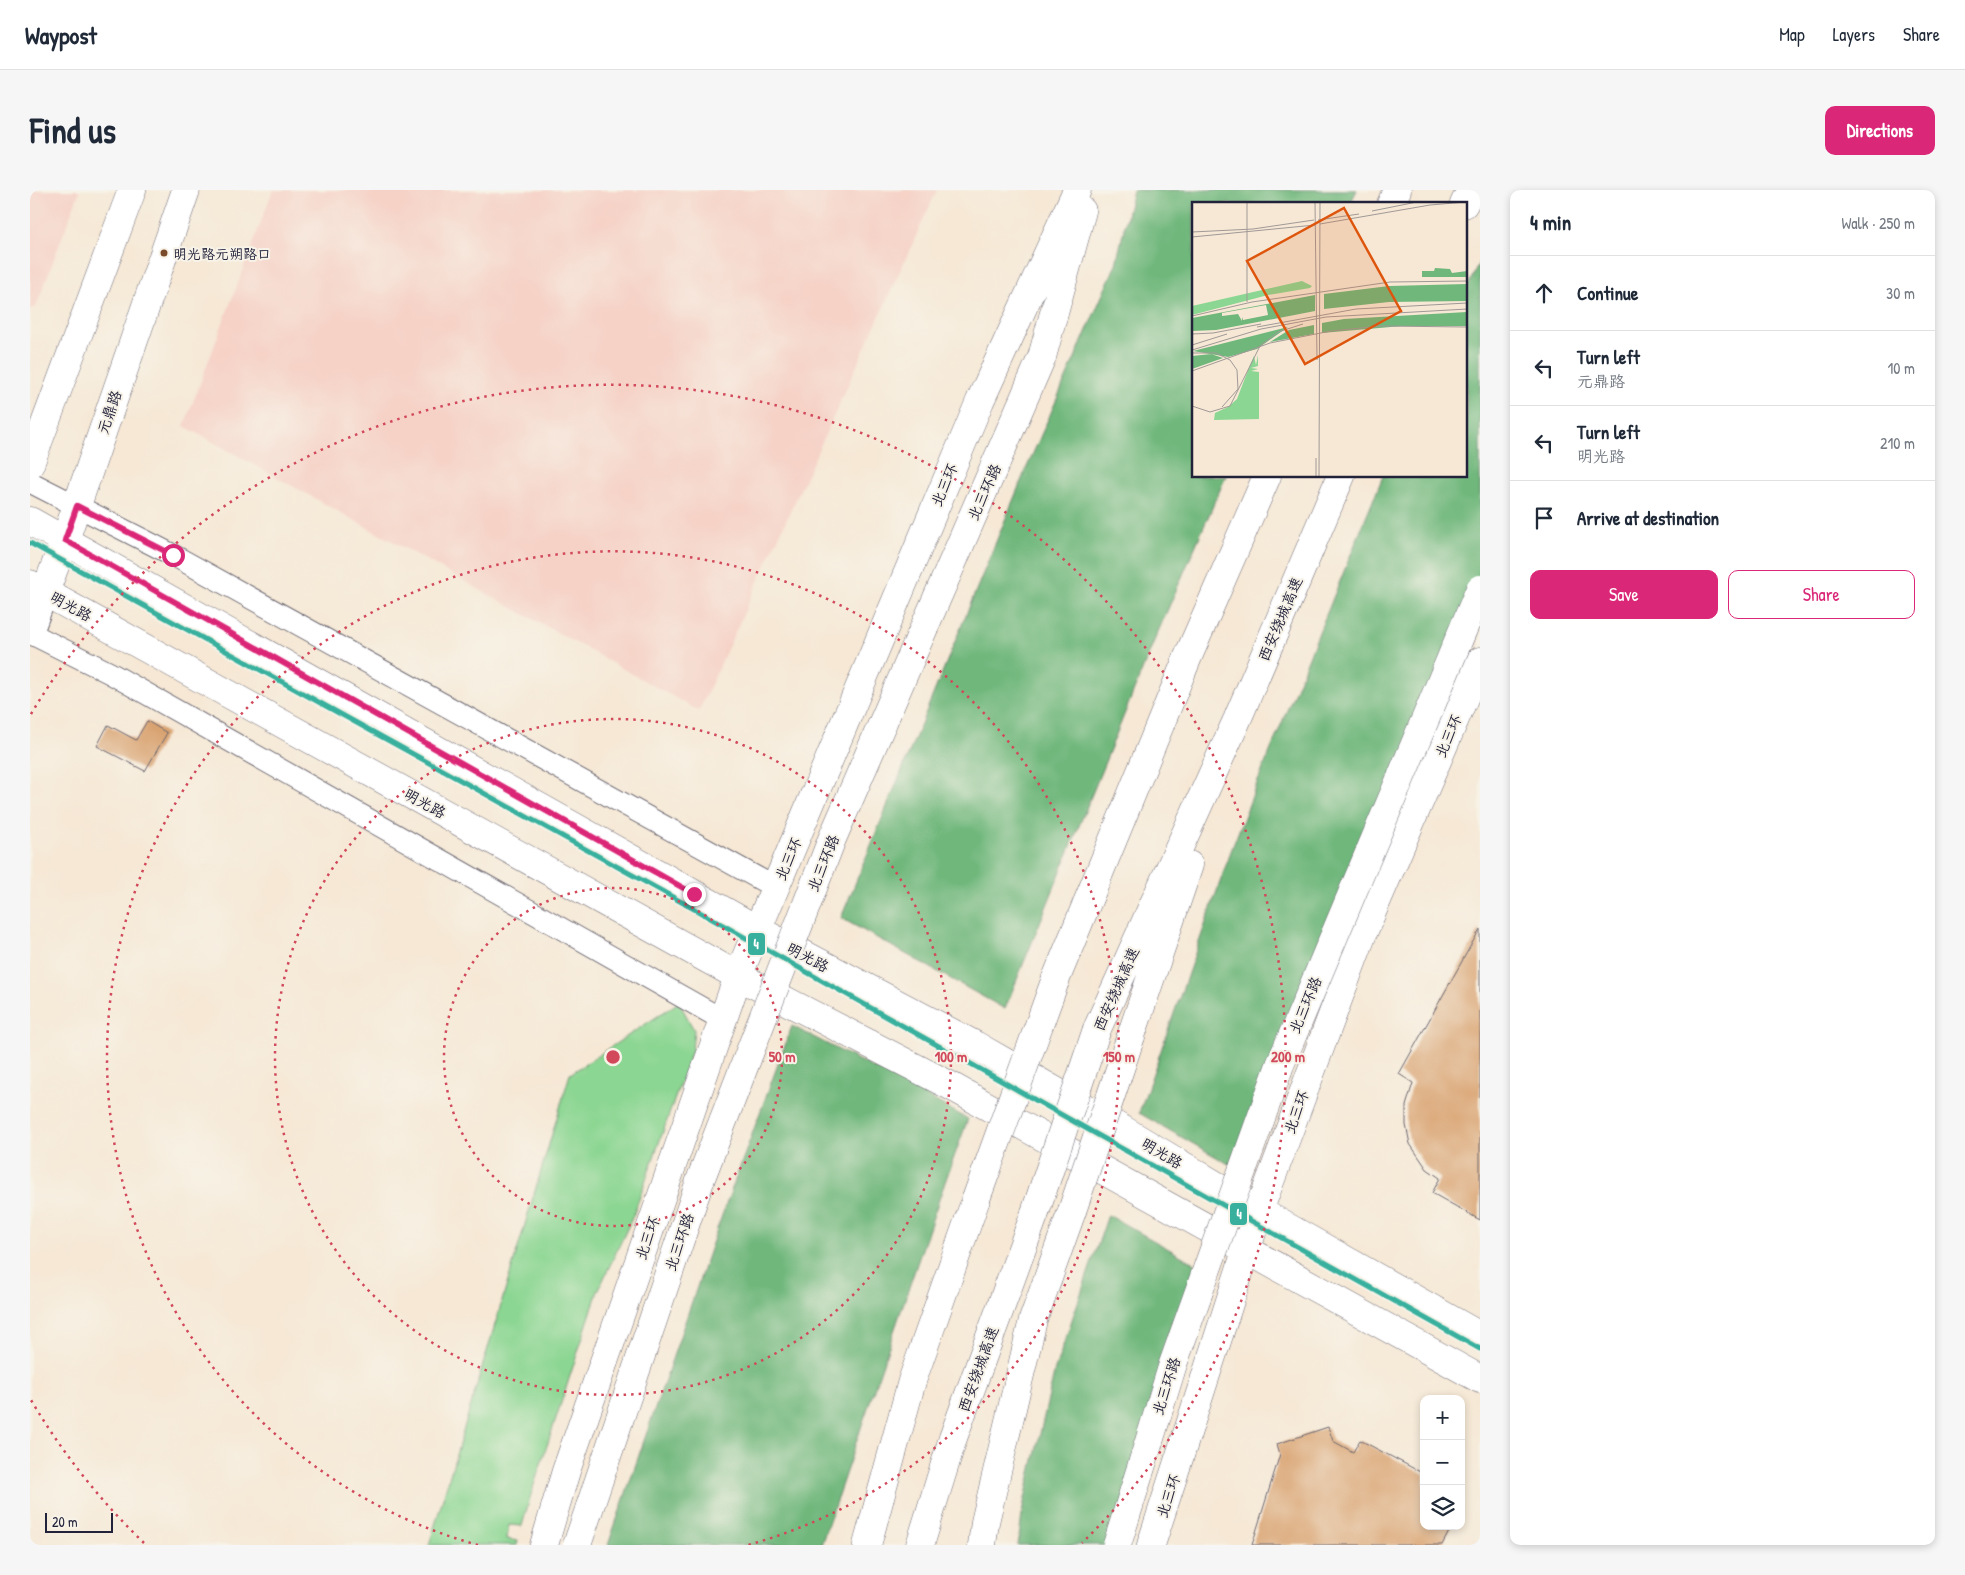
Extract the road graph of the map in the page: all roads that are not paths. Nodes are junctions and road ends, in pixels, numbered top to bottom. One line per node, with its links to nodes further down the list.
1 (132, 190): 9 (main road)
2 (186, 190): 13 (main road, 元鼎路)
3 (1077, 190): 21 (main road, 北三环)
4 (1087, 190): 31 (main road, 北三环路, bridge)
5 (1397, 190): 7 (main road)
6 (1471, 190): 8 (main road)
7 (1391, 202)
8 (1465, 202)
9 (30, 464)
10 (1266, 478): 29 (main road, bridge)
11 (1340, 478): 20 (main road, 西安绕城高速)
12 (30, 482): 13 (street)
13 (77, 506): 15 (main road, 元鼎路); 21 (street)
14 (30, 521): 15 (main road, 明光路)
15 (65, 540): 16 (main road, 元鼎路); 22 (main road, 明光路)
16 (37, 588): 18 (street, 元鼎路); 23 (main road, 明光路)
17 (1480, 589): 34 (main road, 北三环路, bridge)
18 (30, 632): 24 (street)
19 (1480, 661): 25 (main road, 北三环)
20 (1237, 720): 32 (main road, 西安绕城高速, bridge); 33 (main road, bridge)
21 (776, 888): 22 (main road, 北三环)
22 (758, 930): 23 (main road, 北三环); 25 (main road, 明光路)
23 (738, 976): 24 (main road, 北三环); 26 (main road, 明光路)
24 (723, 1020): 30 (main road, 北三环)
25 (1259, 1211): 26 (main road, 北三环); 27 (main road, 明光路)
26 (1248, 1251): 28 (main road, 明光路); 35 (main road, 北三环)
27 (1480, 1336)
28 (1480, 1379)
29 (867, 1542)
30 (544, 1545)
31 (576, 1545)
32 (920, 1545)
33 (982, 1545)
34 (1116, 1545)
35 (1151, 1545)

